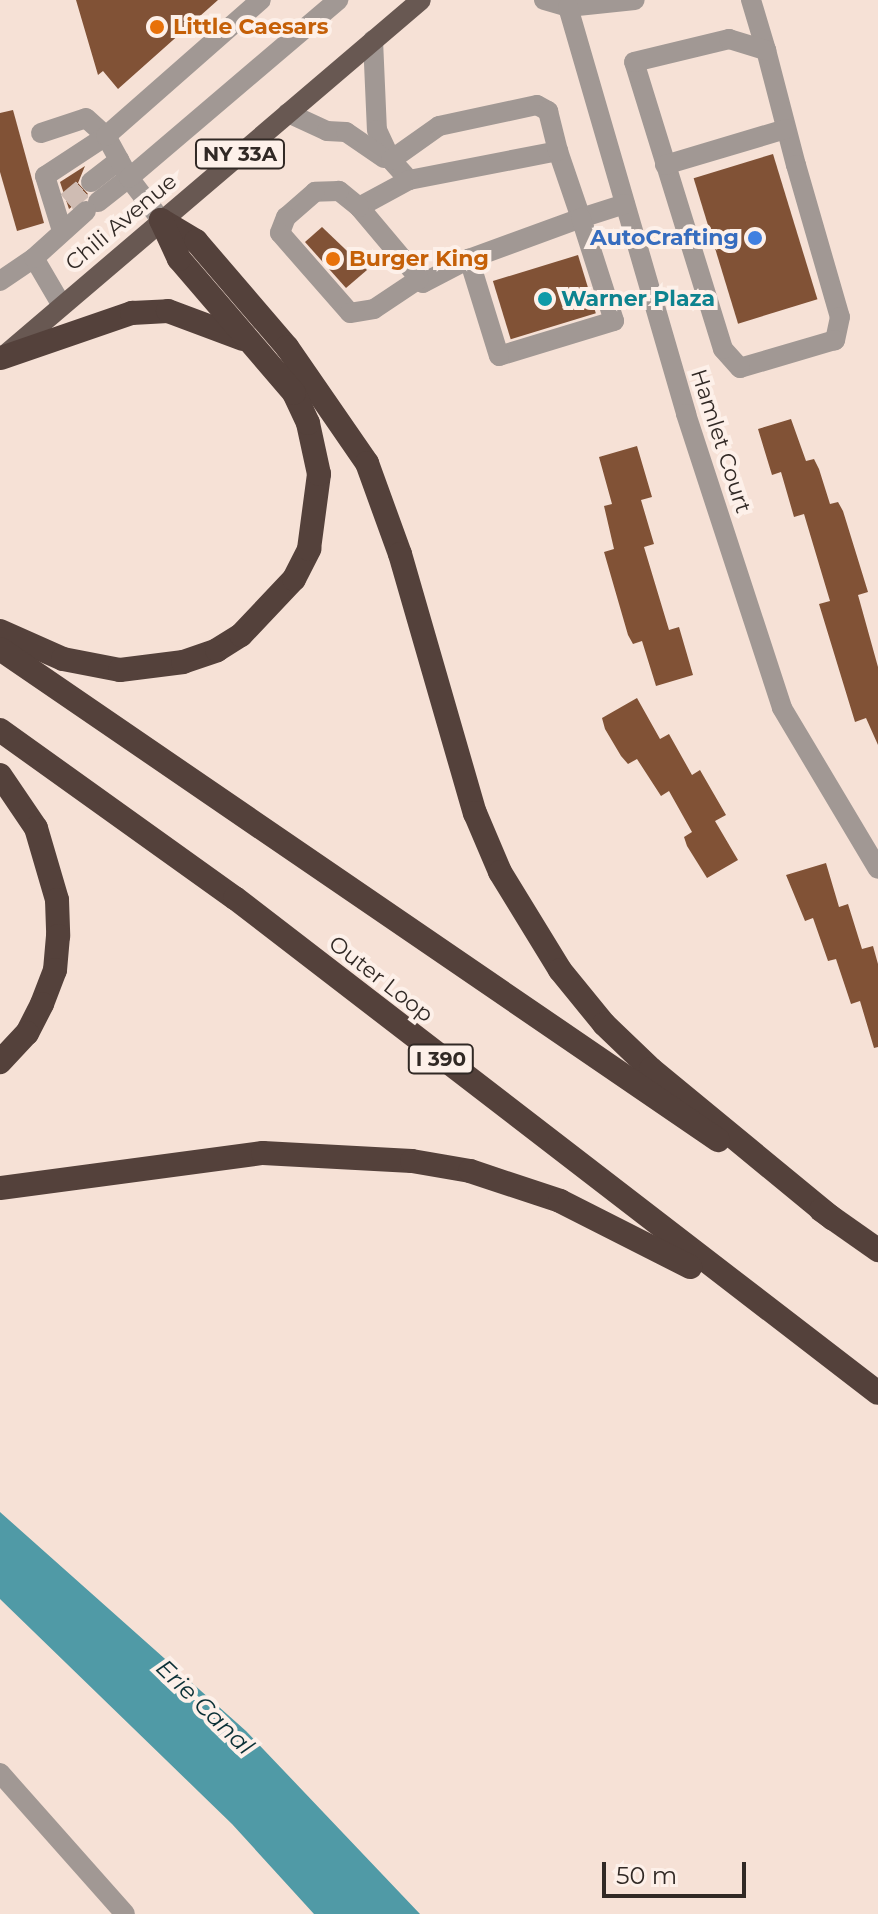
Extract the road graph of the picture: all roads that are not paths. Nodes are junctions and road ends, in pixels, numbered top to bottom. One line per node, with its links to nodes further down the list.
1 (261, 0): 13 (street)
2 (338, 0): 17 (street)
3 (421, 0): 8 (main road, Chili Avenue / NY 33A)
4 (544, 0): 7 (street)
5 (635, 0): 7 (street)
6 (751, 0): 9 (street)
7 (568, 7): 19 (street, Hamlet Court)
8 (373, 40): 10 (main road, Chili Avenue / NY 33A); 15 (street)
9 (766, 50): 11 (street); 16 (street)
10 (288, 113): 15 (street); 22 (main road, Chili Avenue / NY 33A)
11 (786, 129): 16 (street); 16 (street)
12 (41, 133): 13 (street)
13 (106, 136): 17 (street); 23 (street)
14 (558, 151): 15 (street); 18 (street); 21 (street)
15 (391, 160): 18 (street)
16 (665, 165)
17 (124, 169): 22 (street); 23 (street)
18 (409, 180): 20 (street)
19 (625, 204): 21 (street); 35 (street, Hamlet Court)
20 (359, 207): 26 (street); 26 (street)
21 (581, 218): 25 (street); 25 (street)
22 (161, 220): 28 (main road, Chili Avenue / NY 33A); 29 (highway); 38 (highway)
23 (62, 231): 24 (street)
24 (34, 258): 27 (street); 28 (street)
25 (469, 259): 26 (street)
26 (419, 279)
27 (0, 281)
28 (61, 304): 30 (main road, Chili Avenue / NY 33A)
29 (249, 342): 30 (highway); 31 (highway)
30 (0, 358)
31 (0, 631)
32 (0, 649): 38 (highway)
33 (0, 730): 40 (highway, Outer Loop / I 390)
34 (0, 775): 36 (highway)
35 (878, 869)
36 (0, 1062)
37 (0, 1188): 40 (highway)
38 (833, 1219): 39 (highway)
39 (878, 1250)
40 (751, 1300): 41 (highway, Outer Loop / I 390)
41 (878, 1393)
42 (0, 1773): 43 (street)
43 (125, 1914)

